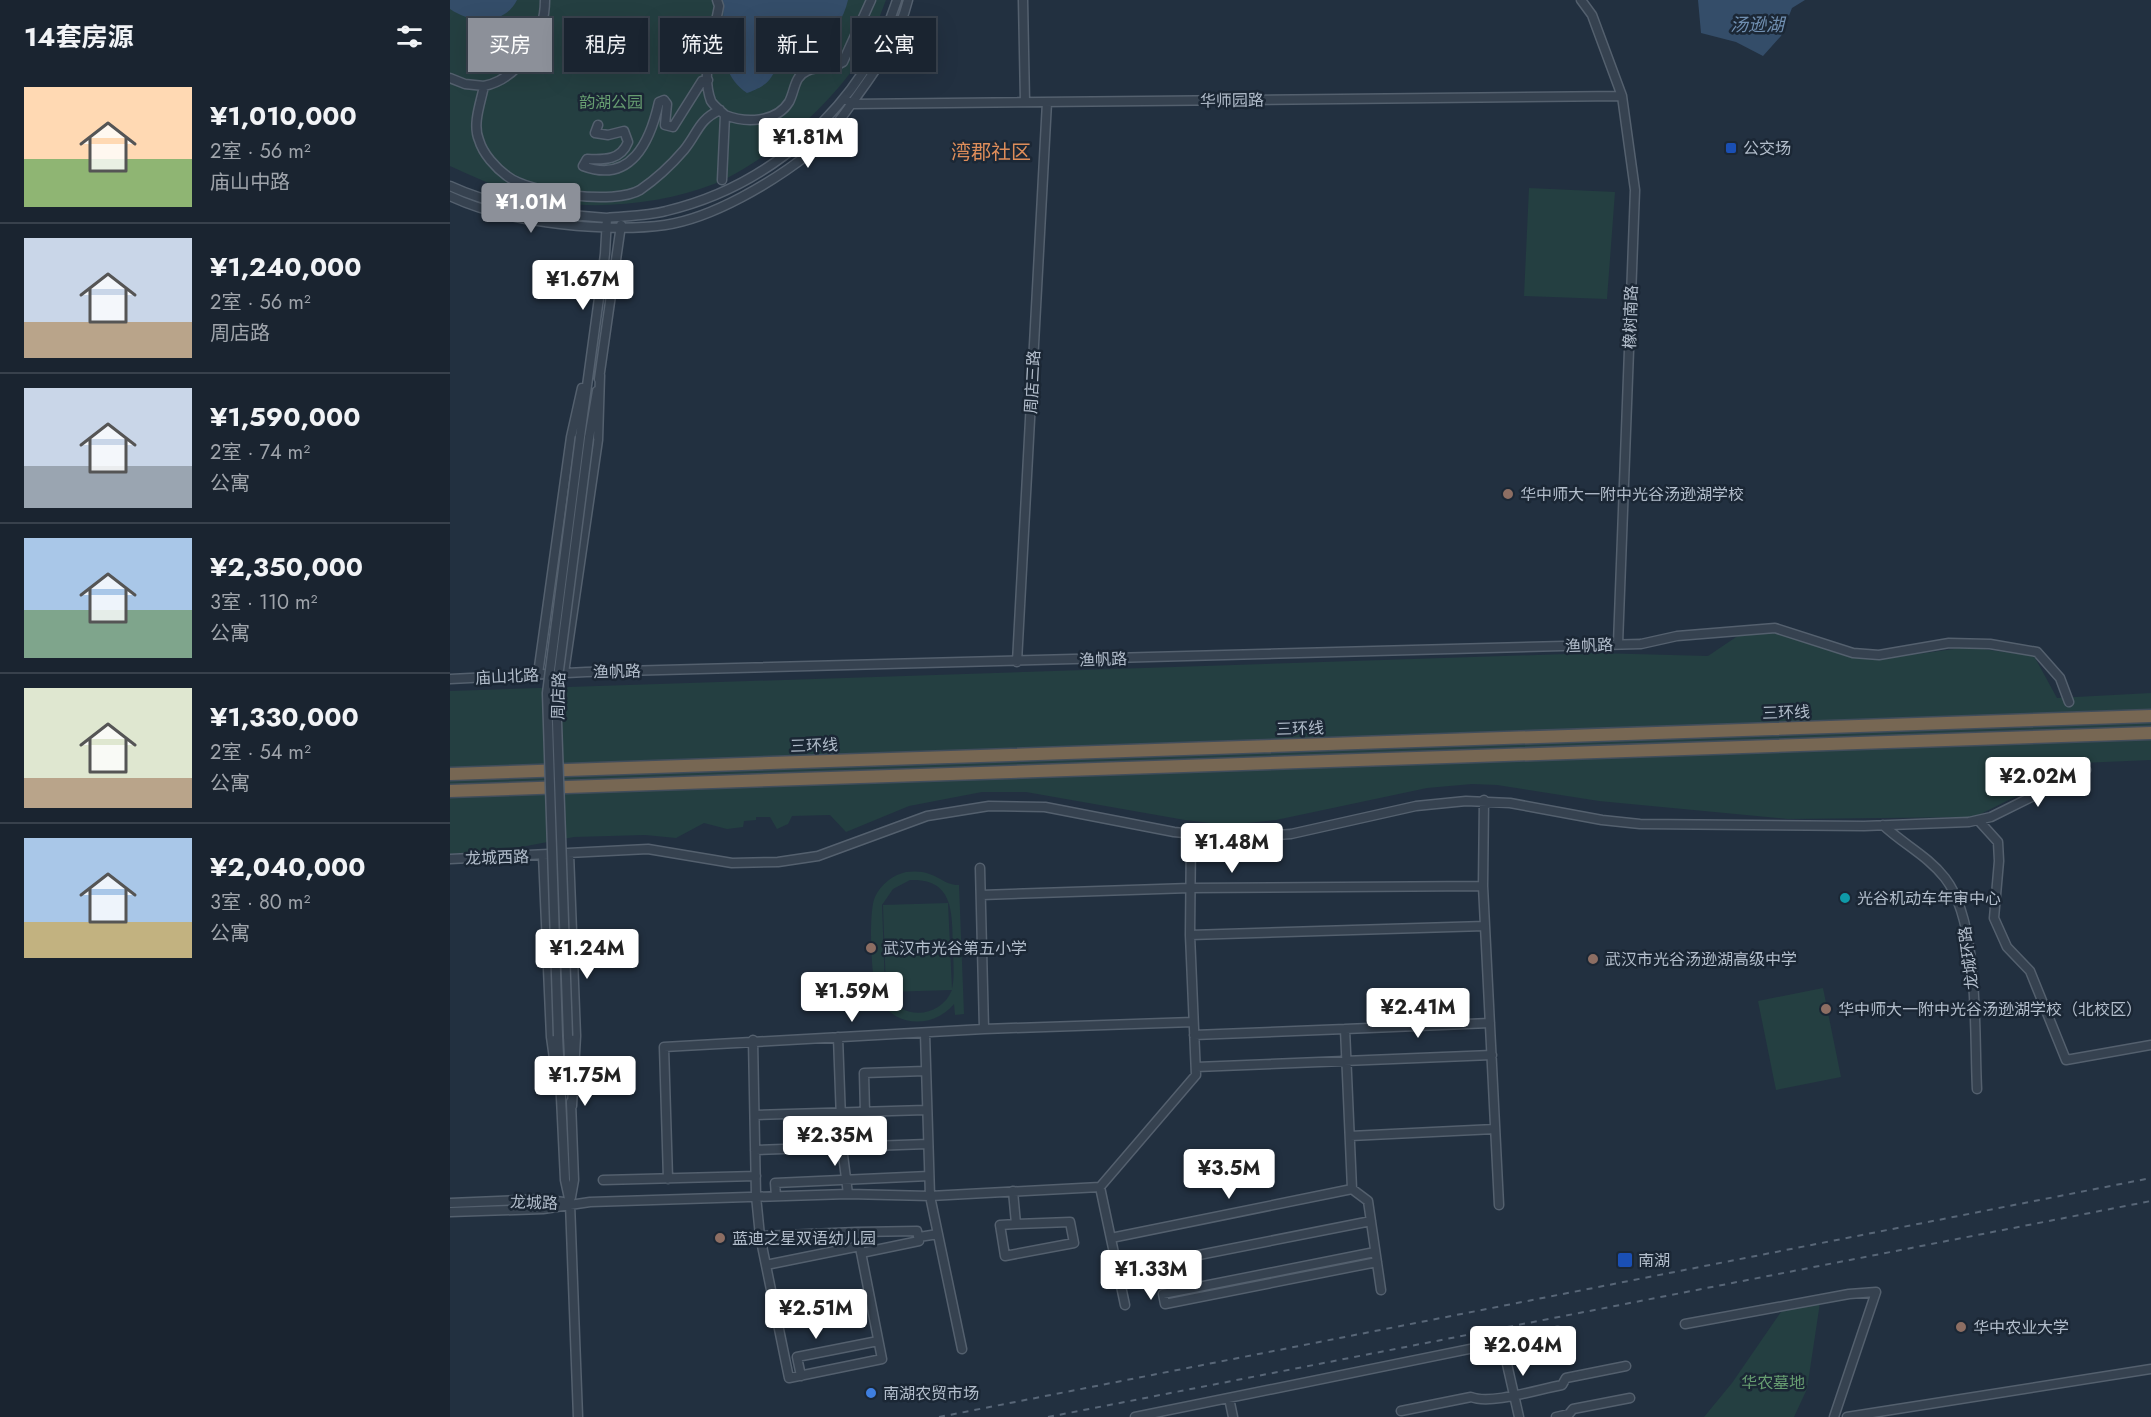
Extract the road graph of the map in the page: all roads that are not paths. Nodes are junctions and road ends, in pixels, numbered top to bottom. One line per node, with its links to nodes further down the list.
1 (545, 0): 10 (street)
2 (717, 0): 9 (street)
3 (871, 0): 15 (street)
4 (897, 0): 12 (street)
5 (908, 0): 12 (street)
6 (1023, 0): 13 (street)
7 (1581, 0): 11 (street, 橡树南路)
8 (450, 78): 10 (street)
9 (708, 80): 15 (street); 16 (street)
10 (484, 86): 15 (street)
11 (1622, 96): 14 (street, 华师园路); 27 (street, 橡树南路)
12 (848, 101): 13 (street, 华师园路); 20 (street); 23 (street)
13 (1025, 102): 14 (street, 华师园路)
14 (1047, 102): 28 (street, 周店三路)
15 (722, 112): 17 (street)
16 (598, 125)
17 (722, 180)
18 (450, 186): 21 (street)
19 (450, 196): 22 (street)
20 (621, 217): 21 (street); 23 (street, 周店路)
21 (607, 218): 22 (street, 周店路)
22 (606, 229): 23 (street); 24 (street, 周店路)
23 (621, 229): 25 (street, 周店路)
24 (587, 373): 26 (street, 周店路); 30 (street)
25 (600, 375): 26 (street, 周店路); 29 (street)
26 (584, 438): 57 (street, 周店路, bridge)
27 (1618, 644): 28 (street, 渔帆路); 32 (street, 渔帆路)
28 (1017, 662): 29 (street, 渔帆路)
29 (564, 673): 30 (street, 庙山北路)
30 (538, 674): 31 (street, 庙山北路)
31 (450, 679)
32 (2069, 702)
33 (2151, 716): 36 (highway, 三环线)
34 (2151, 733): 37 (highway, 三环线)
35 (2086, 770): 39 (street)
36 (450, 774)
37 (450, 791)
38 (1484, 800): 40 (street, 龙城西路); 41 (street, 龙城西路); 46 (street)
39 (1979, 821): 40 (street, 龙城西路); 60 (street)
40 (1883, 825): 65 (street, 龙城环路)
41 (1191, 834): 42 (street, 龙城西路); 47 (street)
42 (569, 853): 43 (street, 龙城西路); 67 (street)
43 (543, 855): 44 (street, 龙城西路); 66 (street)
44 (450, 859)
45 (980, 868): 48 (street)
46 (1483, 886): 47 (street); 49 (street)
47 (1190, 888): 48 (street); 50 (street)
48 (981, 895): 53 (street)
49 (1485, 926): 50 (street); 52 (street)
50 (1190, 935): 51 (street)
51 (1193, 1022): 53 (street); 56 (street)
52 (1490, 1023): 54 (street); 61 (street)
53 (984, 1029): 55 (street)
54 (1345, 1029): 56 (street); 62 (street)
55 (925, 1033): 58 (street); 64 (street)
56 (1194, 1035): 63 (street)
57 (563, 1036): 66 (street, 周店路); 67 (street, 周店路)
58 (838, 1036): 59 (street); 69 (street)
59 (753, 1040): 71 (street); 79 (street)
60 (2151, 1046)
61 (1492, 1056): 62 (street); 72 (street)
62 (1346, 1061): 63 (street); 73 (street)
63 (1196, 1067): 83 (street)
64 (925, 1071): 68 (street); 70 (street)
65 (1977, 1089)
66 (562, 1106): 81 (street, 周店路)
67 (572, 1106): 81 (street, 周店路)
68 (926, 1110): 70 (street); 74 (street)
69 (841, 1113): 70 (street); 71 (street); 75 (street)
70 (865, 1113)
71 (755, 1115): 76 (street)
72 (1496, 1129): 73 (street); 92 (street)
73 (1350, 1136): 84 (street)
74 (928, 1144): 75 (street); 78 (street)
75 (842, 1146): 76 (street); 80 (street)
76 (755, 1150): 77 (street)
77 (756, 1176): 79 (street); 87 (street)
78 (929, 1176): 80 (street); 89 (street)
79 (668, 1179): 82 (street)
80 (845, 1179): 86 (street); 88 (street)
81 (570, 1180): 91 (street)
82 (603, 1180)
83 (1100, 1187): 85 (street); 100 (street)
84 (1352, 1189): 94 (street); 100 (street)
85 (1013, 1191): 89 (street); 95 (street)
86 (848, 1194): 88 (street); 89 (street)
87 (756, 1196): 88 (street); 91 (street); 98 (street)
88 (776, 1196)
89 (930, 1196): 97 (street)
90 (450, 1203): 91 (street, 龙城路)
91 (570, 1203): 93 (street, 龙城路); 122 (street)
92 (1499, 1205)
93 (450, 1212)
94 (1371, 1221): 102 (street); 106 (street)
95 (1016, 1224): 95 (street)
96 (857, 1232): 98 (street); 99 (street); 101 (street)
97 (938, 1234): 99 (street); 114 (street)
98 (760, 1236): 104 (street)
99 (918, 1237): 101 (street)
100 (1111, 1238): 106 (street)
101 (860, 1249): 104 (street); 112 (street)
102 (1375, 1252): 103 (street); 105 (street)
103 (1377, 1262): 107 (street); 108 (street)
104 (766, 1265): 117 (street)
105 (1282, 1270): 107 (street); 107 (street)
106 (1118, 1271): 109 (street)
107 (1284, 1281)
108 (1381, 1290)
109 (1125, 1305)
110 (1685, 1324): 127 (street)
111 (1558, 1331): 113 (street)
112 (878, 1341): 117 (street); 117 (street)
113 (1502, 1342): 118 (street); 119 (street)
114 (962, 1349)
115 (1626, 1366): 118 (street)
116 (2151, 1369): 128 (street)
117 (801, 1376)
118 (1514, 1394): 121 (street); 125 (street)
119 (1229, 1398): 123 (street); 124 (street)
120 (1630, 1398): 126 (street)
121 (1401, 1411)
122 (578, 1417)
123 (1135, 1417)
124 (1233, 1417)
125 (1519, 1417)
126 (1556, 1417)
127 (1834, 1417)
128 (1847, 1417)

